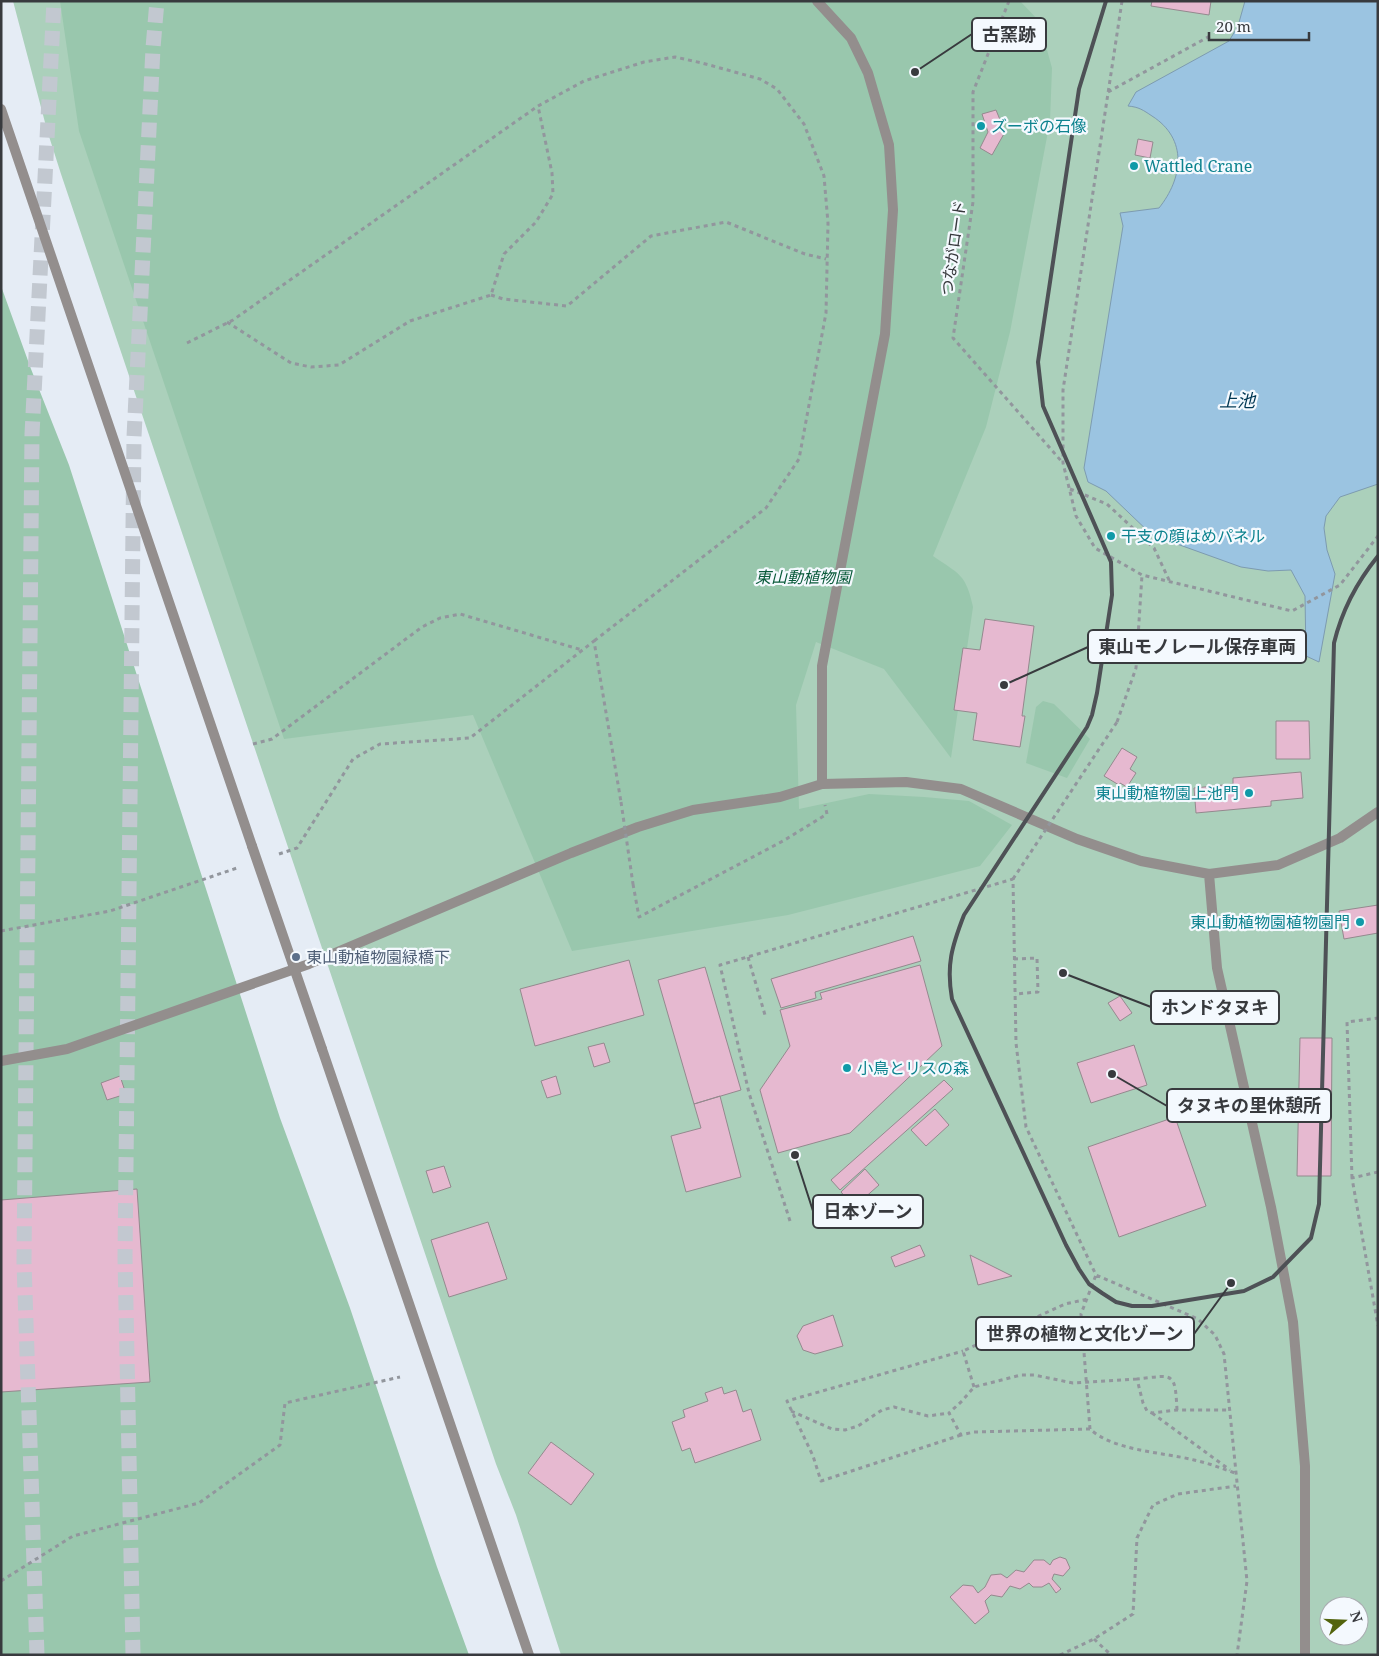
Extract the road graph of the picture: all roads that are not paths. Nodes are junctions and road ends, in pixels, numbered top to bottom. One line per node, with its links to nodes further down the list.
1 (817, 1): 3 (street)
2 (1, 109): 7 (street, bridge)
3 (822, 784): 5 (street); 6 (street)
4 (1378, 812): 5 (street)
5 (1209, 874): 8 (street)
6 (1, 1061)
7 (529, 1655)
8 (1306, 1655)

